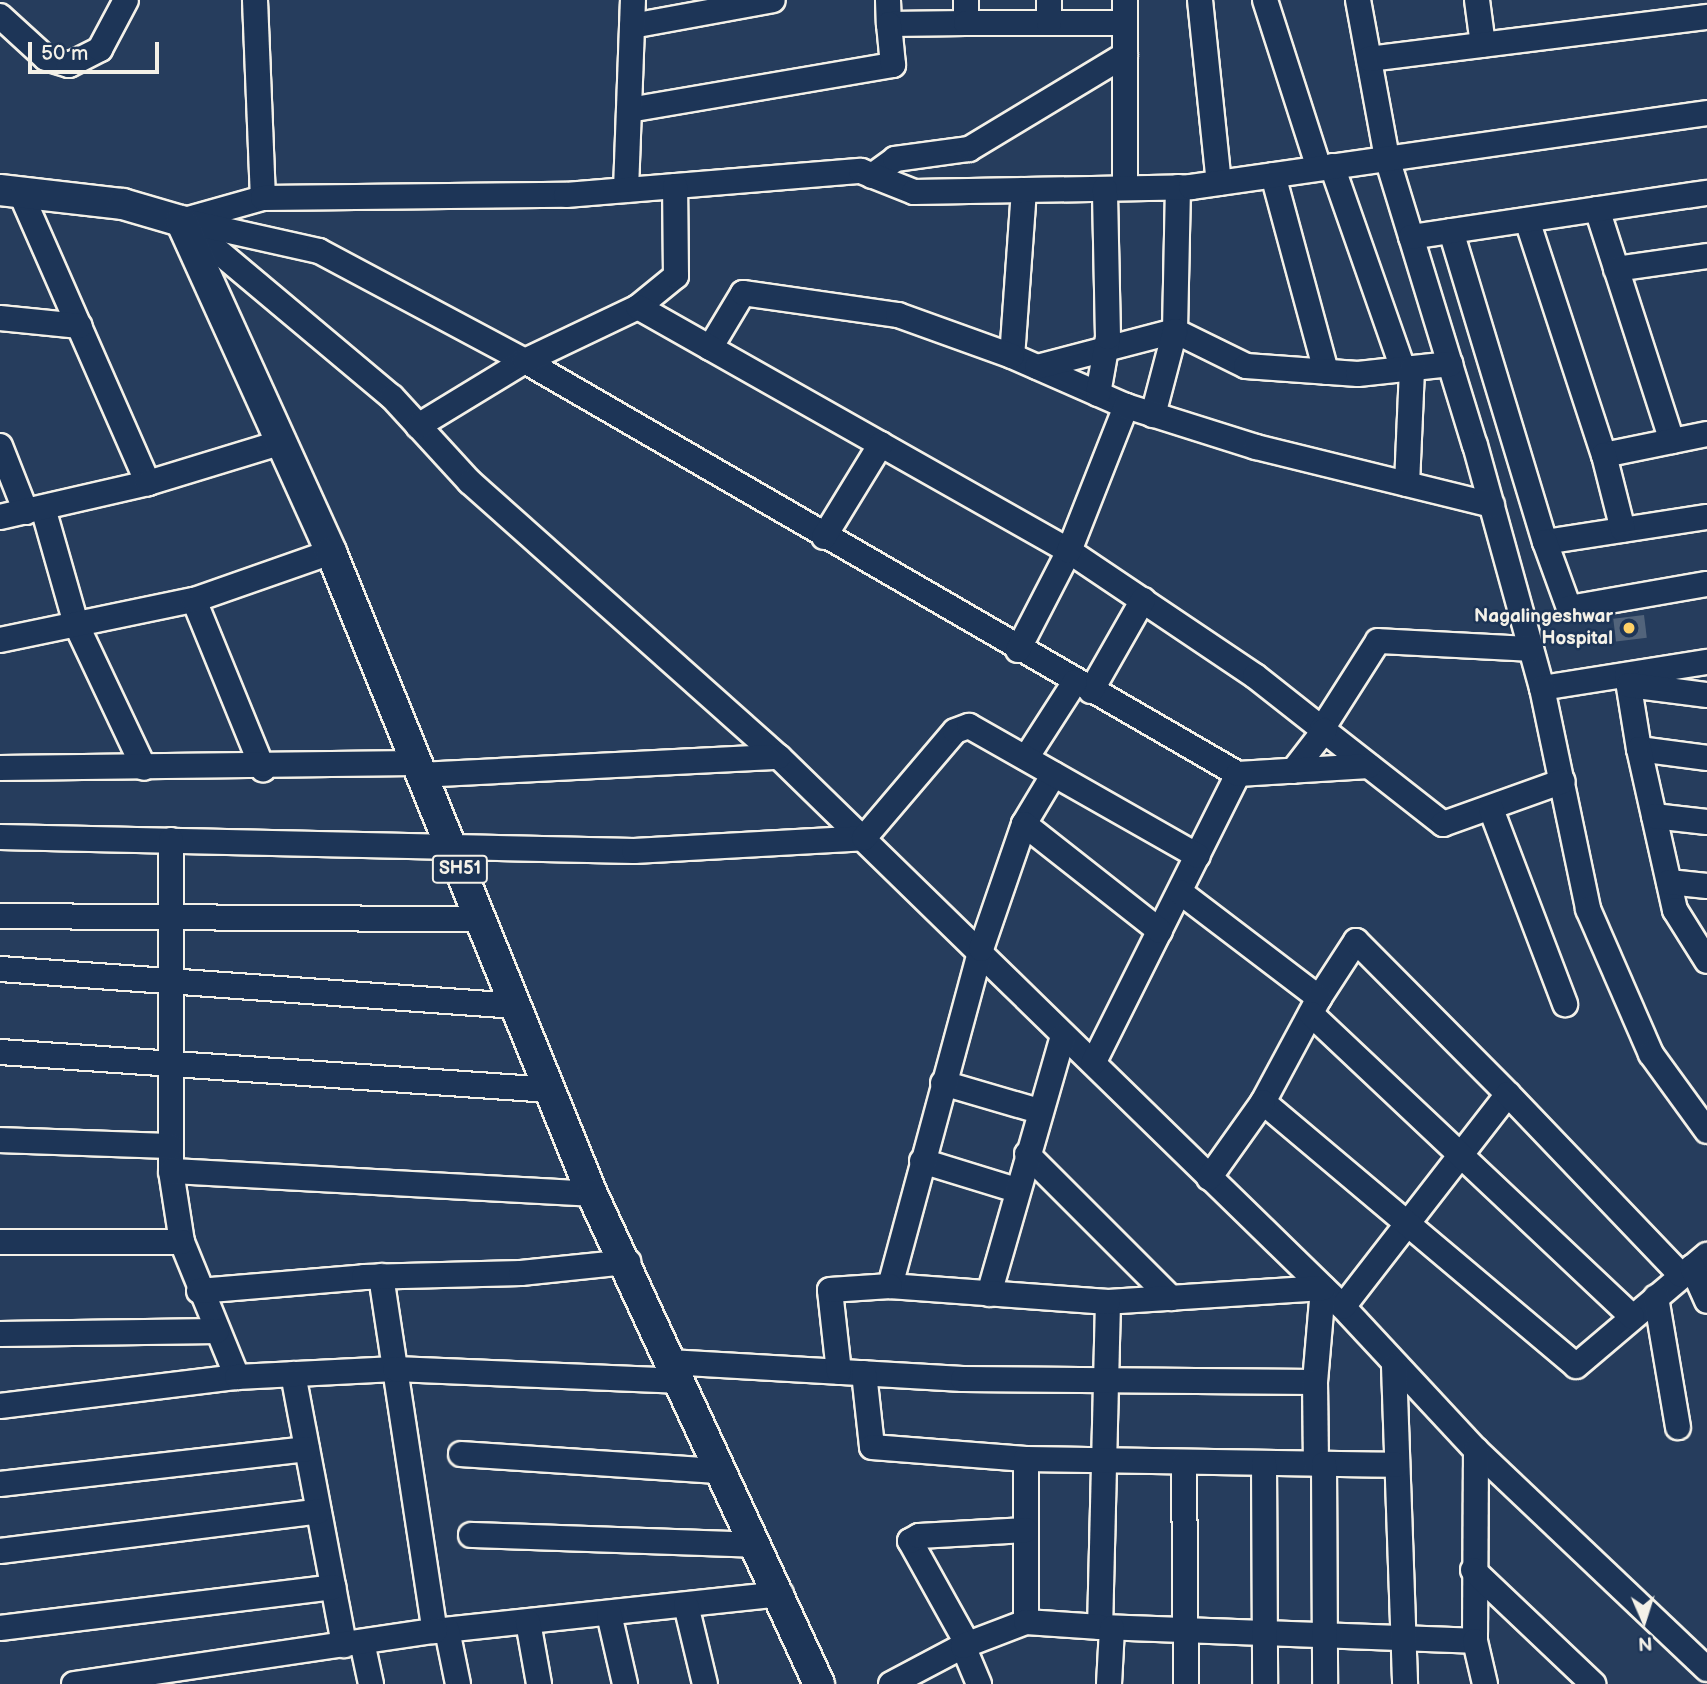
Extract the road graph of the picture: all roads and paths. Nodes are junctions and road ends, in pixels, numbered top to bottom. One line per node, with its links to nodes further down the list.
1 (126, 0): 13 (street)
2 (255, 0): 33 (street)
3 (633, 0): 15 (street)
4 (773, 0): 15 (street)
5 (1200, 0): 25 (street)
6 (1265, 0): 22 (street)
7 (1358, 0): 18 (street)
8 (1477, 0): 16 (street)
9 (966, 11): 10 (street); 12 (street)
10 (1049, 11): 11 (street)
11 (1125, 11): 17 (street)
12 (889, 12): 19 (street)
13 (0, 16)
14 (1707, 18): 16 (street)
15 (632, 26): 19 (street)
16 (1483, 45): 18 (street)
17 (1125, 55): 24 (street); 28 (street)
18 (1369, 59): 21 (street)
19 (629, 110): 29 (street)
20 (1707, 113): 21 (street)
21 (1387, 158): 22 (street); 38 (street)
22 (1325, 167): 23 (street); 51 (street)
23 (1273, 175): 25 (street); 52 (street)
24 (872, 176): 26 (street); 30 (street)
25 (1219, 183): 27 (street)
26 (675, 186): 29 (street); 41 (street)
27 (1178, 187): 28 (street); 44 (street)
28 (1115, 188): 30 (street); 46 (street)
29 (626, 190): 33 (street)
30 (1024, 190): 47 (street)
31 (11, 192): 36 (main road); 43 (street)
32 (1707, 193): 34 (street)
33 (263, 198): 36 (street)
34 (1597, 209): 35 (street); 40 (street)
35 (1527, 220): 37 (street); 62 (street)
36 (181, 221): 48 (street); 56 (street); 59 (main road, SH51)
37 (1451, 231): 38 (street); 71 (street)
38 (1411, 237): 49 (street)
39 (1707, 256): 40 (street)
40 (1616, 269): 58 (street)
41 (638, 307): 45 (street); 48 (street)
42 (0, 318): 43 (street)
43 (80, 326): 63 (street)
44 (1175, 331): 46 (street); 52 (street); 55 (street)
45 (710, 348): 47 (street); 60 (street)
46 (1107, 349): 50 (street); 53 (street)
47 (1012, 356): 50 (street)
48 (525, 361): 56 (street); 70 (street)
49 (1450, 364): 51 (street); 65 (street)
50 (1037, 367): 53 (street)
51 (1407, 368): 52 (street); 64 (street)
52 (1326, 372)
53 (1098, 394): 54 (street)
54 (1126, 406): 55 (street); 72 (street)
55 (1153, 415): 64 (street)
56 (418, 426): 88 (street)
57 (1707, 434): 58 (street)
58 (1672, 441): 62 (street)
59 (279, 443): 63 (street); 73 (main road, SH51)
60 (881, 444): 70 (street); 72 (street)
61 (0, 446): 66 (street)
62 (1604, 455): 69 (street)
63 (148, 482): 66 (street)
64 (1407, 484): 65 (street)
65 (1492, 505): 79 (street)
66 (34, 510): 67 (street); 77 (street)
67 (0, 517)
68 (1707, 517): 69 (street)
69 (1623, 530): 71 (street)
70 (824, 537): 80 (street)
71 (1545, 542): 74 (street)
72 (1069, 551): 76 (street); 80 (street)
73 (331, 552): 75 (street); 95 (main road, SH51)
74 (1707, 584)
75 (194, 600): 77 (street); 94 (street)
76 (1143, 600): 83 (street); 86 (street)
77 (76, 624): 78 (street); 93 (street)
78 (0, 640)
79 (1531, 649): 84 (street); 86 (street)
80 (1018, 650): 83 (street)
81 (1707, 662): 82 (street)
82 (1628, 680): 84 (street); 85 (street); 87 (street)
83 (1083, 686): 89 (street); 98 (street)
84 (1542, 688): 99 (street)
85 (1707, 695)
86 (1323, 730): 91 (street); 96 (street)
87 (1639, 749): 90 (street); 101 (street)
88 (779, 757): 95 (street); 105 (street)
89 (1026, 758): 97 (street); 105 (street)
90 (1707, 758)
91 (1369, 766): 96 (street); 100 (street)
92 (0, 768): 93 (street)
93 (144, 768): 94 (street)
94 (263, 769): 95 (street)
95 (416, 769): 107 (main road, SH51)
96 (1293, 771): 98 (street)
97 (1054, 774): 103 (street); 108 (street)
98 (1238, 774): 108 (street)
99 (1563, 781): 100 (street); 132 (street)
100 (1491, 809): 120 (street)
101 (1654, 816): 102 (street); 109 (street)
102 (1707, 822)
103 (1024, 824): 115 (street); 116 (street)
104 (0, 837): 106 (street)
105 (864, 838): 107 (street); 116 (street)
106 (171, 841): 107 (street); 113 (street)
107 (450, 845): 114 (main road, SH51)
108 (1198, 856): 111 (street)
109 (1669, 882): 110 (street); 117 (street)
110 (1707, 886)
111 (1180, 892): 115 (street); 122 (street)
112 (0, 916): 113 (street)
113 (172, 918): 114 (street); 119 (street)
114 (480, 919): 121 (main road, SH51)
115 (1160, 932): 125 (street)
116 (981, 949): 123 (street); 127 (street)
117 (1707, 961)
118 (0, 969): 119 (street)
119 (173, 981): 121 (street); 126 (street)
120 (1565, 1004)
121 (516, 1006): 128 (main road, SH51)
122 (1315, 1006): 129 (street); 130 (street); 136 (street)
123 (1063, 1036): 125 (street); 131 (street)
124 (0, 1052): 126 (street)
125 (1093, 1063): 139 (street)
126 (170, 1066): 128 (street); 134 (street)
127 (943, 1083): 131 (street); 137 (street)
128 (551, 1090): 141 (main road, SH51)
129 (1508, 1094): 136 (street); 146 (street)
130 (1263, 1102): 139 (street); 142 (street)
131 (1039, 1111): 135 (street)
132 (1707, 1131)
133 (0, 1140): 134 (street)
134 (171, 1146): 138 (street)
135 (1027, 1154): 140 (street); 153 (street)
136 (1461, 1157): 142 (street); 157 (street)
137 (922, 1160): 140 (street); 148 (street)
138 (171, 1171): 141 (street); 144 (street)
139 (1209, 1178): 149 (street)
140 (1016, 1190): 151 (street)
141 (592, 1194): 145 (main road, SH51)
142 (1411, 1222): 156 (street); 157 (street)
143 (0, 1242): 144 (street)
144 (182, 1242): 150 (street)
145 (628, 1262): 147 (street); 162 (main road, SH51)
146 (1693, 1266): 152 (street); 154 (street)
147 (381, 1276): 150 (street); 161 (street)
148 (890, 1286): 151 (street); 163 (street)
149 (1322, 1288): 153 (street); 156 (street); 168 (street)
150 (199, 1291): 158 (street)
151 (989, 1293): 155 (street)
152 (1656, 1297): 157 (street); 170 (street)
153 (1171, 1298): 155 (street)
154 (1707, 1301)
155 (1108, 1302): 167 (street)
156 (1343, 1307): 160 (street)
157 (1632, 1317)
158 (217, 1331): 159 (street); 166 (street)
159 (0, 1334)
160 (1394, 1367): 172 (street); 179 (street)
161 (395, 1369): 162 (street); 165 (street); 198 (street)
162 (673, 1371): 163 (street); 180 (main road, SH51)
163 (839, 1372): 164 (street)
164 (864, 1373): 167 (street); 174 (street)
165 (293, 1374): 166 (street); 171 (street)
166 (237, 1377): 169 (street)
167 (1107, 1381): 168 (street); 175 (street)
168 (1315, 1382): 178 (street)
169 (0, 1406)
170 (1678, 1427)
171 (307, 1449): 181 (street); 182 (street)
172 (1476, 1450): 187 (street); 204 (street)
173 (461, 1454): 180 (street)
174 (1026, 1459): 175 (street); 183 (street)
175 (1105, 1462): 176 (street); 194 (street)
176 (1184, 1463): 177 (street); 196 (street)
177 (1264, 1464): 178 (street); 197 (street)
178 (1320, 1464): 179 (street); 199 (street)
179 (1396, 1465): 200 (street)
180 (719, 1471): 185 (main road, SH51)
181 (0, 1483)
182 (319, 1511): 186 (street); 188 (street)
183 (1026, 1530): 193 (street); 203 (street)
184 (471, 1535): 185 (street)
185 (756, 1545): 189 (main road, SH51)
186 (0, 1551)
187 (1473, 1570): 201 (street); 222 (street)
188 (333, 1587): 195 (street); 202 (street)
189 (781, 1594): 190 (street); 213 (main road, SH51)
190 (686, 1605): 191 (street); 212 (street)
191 (609, 1614): 192 (street); 211 (street)
192 (528, 1622): 198 (street); 210 (street)
193 (1026, 1622): 194 (street); 203 (street)
194 (1106, 1627): 196 (street); 216 (street)
195 (0, 1628)
196 (1186, 1628): 197 (street); 217 (street)
197 (1266, 1630): 199 (street); 218 (street)
198 (441, 1631): 202 (street); 209 (street)
199 (1322, 1633): 200 (street); 219 (street)
200 (1403, 1639): 201 (street); 220 (street)
201 (1475, 1641): 221 (street)
202 (353, 1643): 205 (street); 208 (street)
203 (966, 1646): 214 (street); 215 (street)
204 (1707, 1671): 223 (street)
205 (181, 1676): 206 (street)
206 (105, 1682): 207 (street)
207 (74, 1684)
208 (371, 1684)
209 (458, 1684)
210 (539, 1684)
211 (625, 1684)
212 (705, 1684)
213 (819, 1684)
214 (891, 1684)
215 (979, 1684)
216 (1109, 1684)
217 (1186, 1684)
218 (1265, 1684)
219 (1325, 1684)
220 (1405, 1684)
221 (1485, 1684)
222 (1592, 1684)
223 (1695, 1684)

